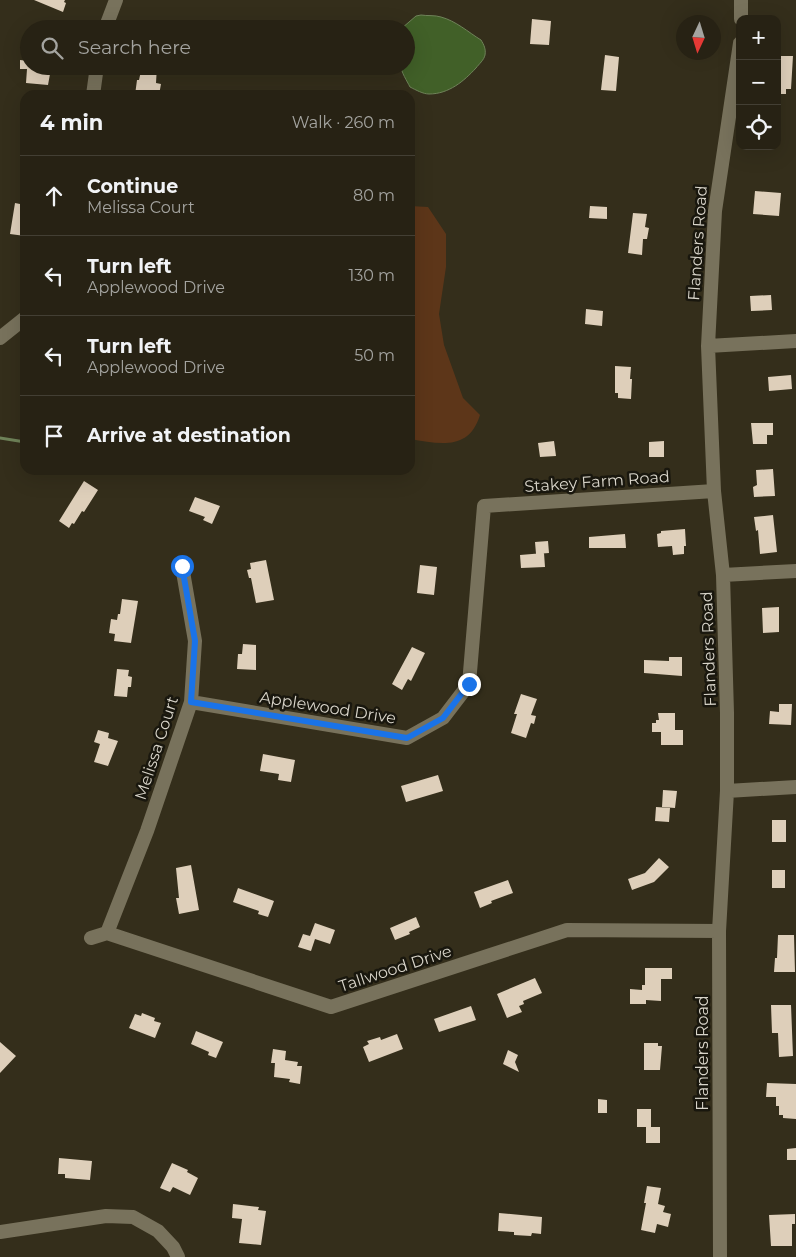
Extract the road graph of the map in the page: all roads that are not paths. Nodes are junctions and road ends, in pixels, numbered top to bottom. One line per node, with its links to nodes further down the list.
1 (116, 0): 4 (street)
2 (741, 0): 3 (street)
3 (741, 15)
4 (108, 20)
5 (737, 60): 11 (street, Flanders Road)
6 (95, 75): 7 (street)
7 (94, 90)
8 (20, 322): 9 (street)
9 (0, 338)
10 (796, 341): 11 (street)
11 (708, 346): 12 (street, Flanders Road)
12 (714, 491): 13 (street, Stakey Farm Road); 16 (street, Flanders Road)
13 (484, 506): 17 (street, Applewood Drive)
14 (182, 566): 17 (street, Melissa Court)
15 (796, 572): 16 (street)
16 (723, 575): 19 (street, Flanders Road)
17 (191, 702): 21 (street, Melissa Court)
18 (796, 787): 19 (street)
19 (727, 791): 20 (street, Flanders Road)
20 (719, 932): 21 (street, Tallwood Drive); 25 (street, Flanders Road)
21 (107, 933): 22 (street)
22 (91, 938)
23 (0, 1232): 24 (street)
24 (178, 1257)
25 (720, 1257)

